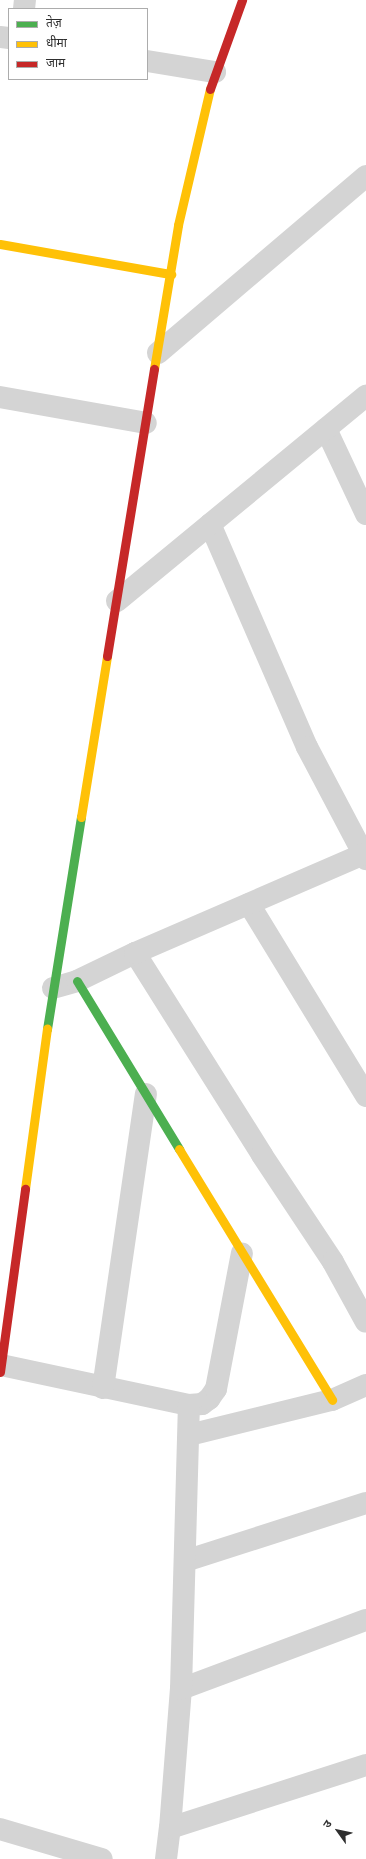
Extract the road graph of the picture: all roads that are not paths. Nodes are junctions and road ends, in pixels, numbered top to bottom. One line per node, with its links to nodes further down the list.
1 (242, 0): 3 (main road)
2 (148, 61): 3 (street)
3 (215, 72): 6 (main road)
4 (366, 176): 7 (street)
5 (0, 244): 6 (main road)
6 (170, 274): 7 (main road)
7 (158, 353): 10 (main road)
8 (366, 396): 11 (street)
9 (1, 400): 10 (street)
10 (146, 424): 14 (main road)
11 (326, 429): 12 (street); 13 (street)
12 (366, 514)
13 (210, 524): 14 (street); 15 (street)
14 (117, 601): 19 (main road)
15 (365, 855): 16 (street)
16 (249, 904): 17 (street); 21 (street)
17 (135, 953): 18 (street); 23 (street)
18 (77, 981): 19 (street); 20 (main road)
19 (54, 988): 24 (main road)
20 (146, 1094): 22 (main road); 26 (street)
21 (366, 1096)
22 (242, 1254): 27 (main road); 28 (street)
23 (366, 1322)
24 (0, 1369): 26 (street)
25 (366, 1385): 27 (street)
26 (103, 1388): 28 (street)
27 (332, 1400): 29 (street)
28 (189, 1406): 29 (street)
29 (189, 1435): 31 (street)
30 (366, 1503): 31 (street)
31 (185, 1561): 33 (street)
32 (366, 1620): 33 (street)
33 (181, 1689): 35 (street)
34 (366, 1765): 35 (street)
35 (170, 1828): 39 (street)
36 (0, 1829): 37 (street)
37 (73, 1854): 38 (street)
38 (102, 1859)
39 (166, 1859)

